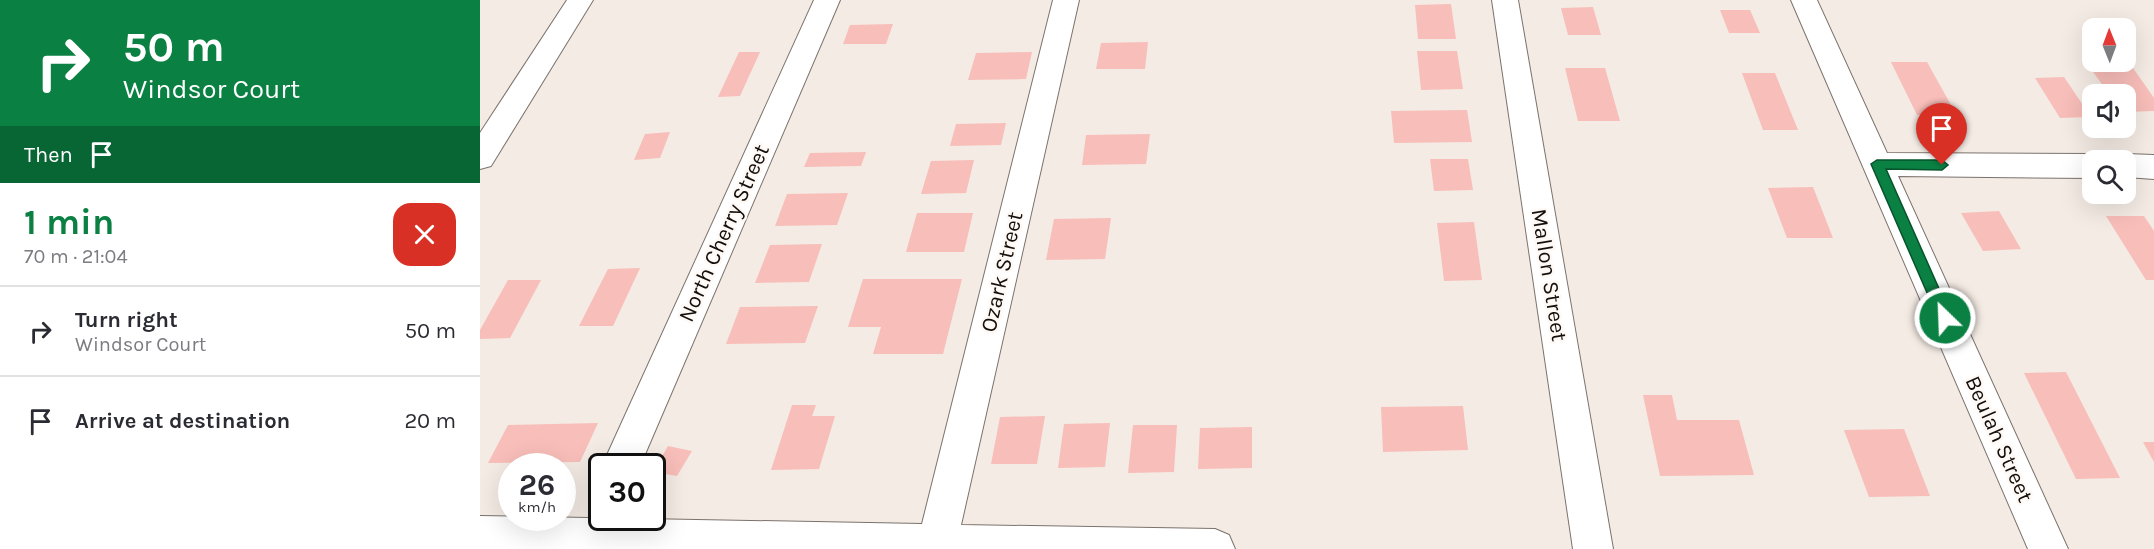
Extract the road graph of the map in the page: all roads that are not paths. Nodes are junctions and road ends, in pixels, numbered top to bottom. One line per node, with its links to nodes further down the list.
1 (580, 0): 6 (street)
2 (827, 0): 11 (street, North Cherry Street)
3 (1066, 0): 15 (street, Ozark Street)
4 (1505, 0): 19 (street, Mallon Street)
5 (1804, 0): 7 (street, Beulah Street)
6 (480, 158)
7 (1877, 164): 8 (street); 20 (street, Beulah Street)
8 (2082, 166)
9 (2136, 166): 10 (street)
10 (2154, 167)
11 (627, 453)
12 (588, 524): 14 (street)
13 (638, 531): 16 (street)
14 (480, 534)
15 (937, 543): 16 (street); 17 (street)
16 (705, 544)
17 (1161, 548): 18 (street)
18 (1215, 549)
19 (1593, 549)
20 (2048, 549)

